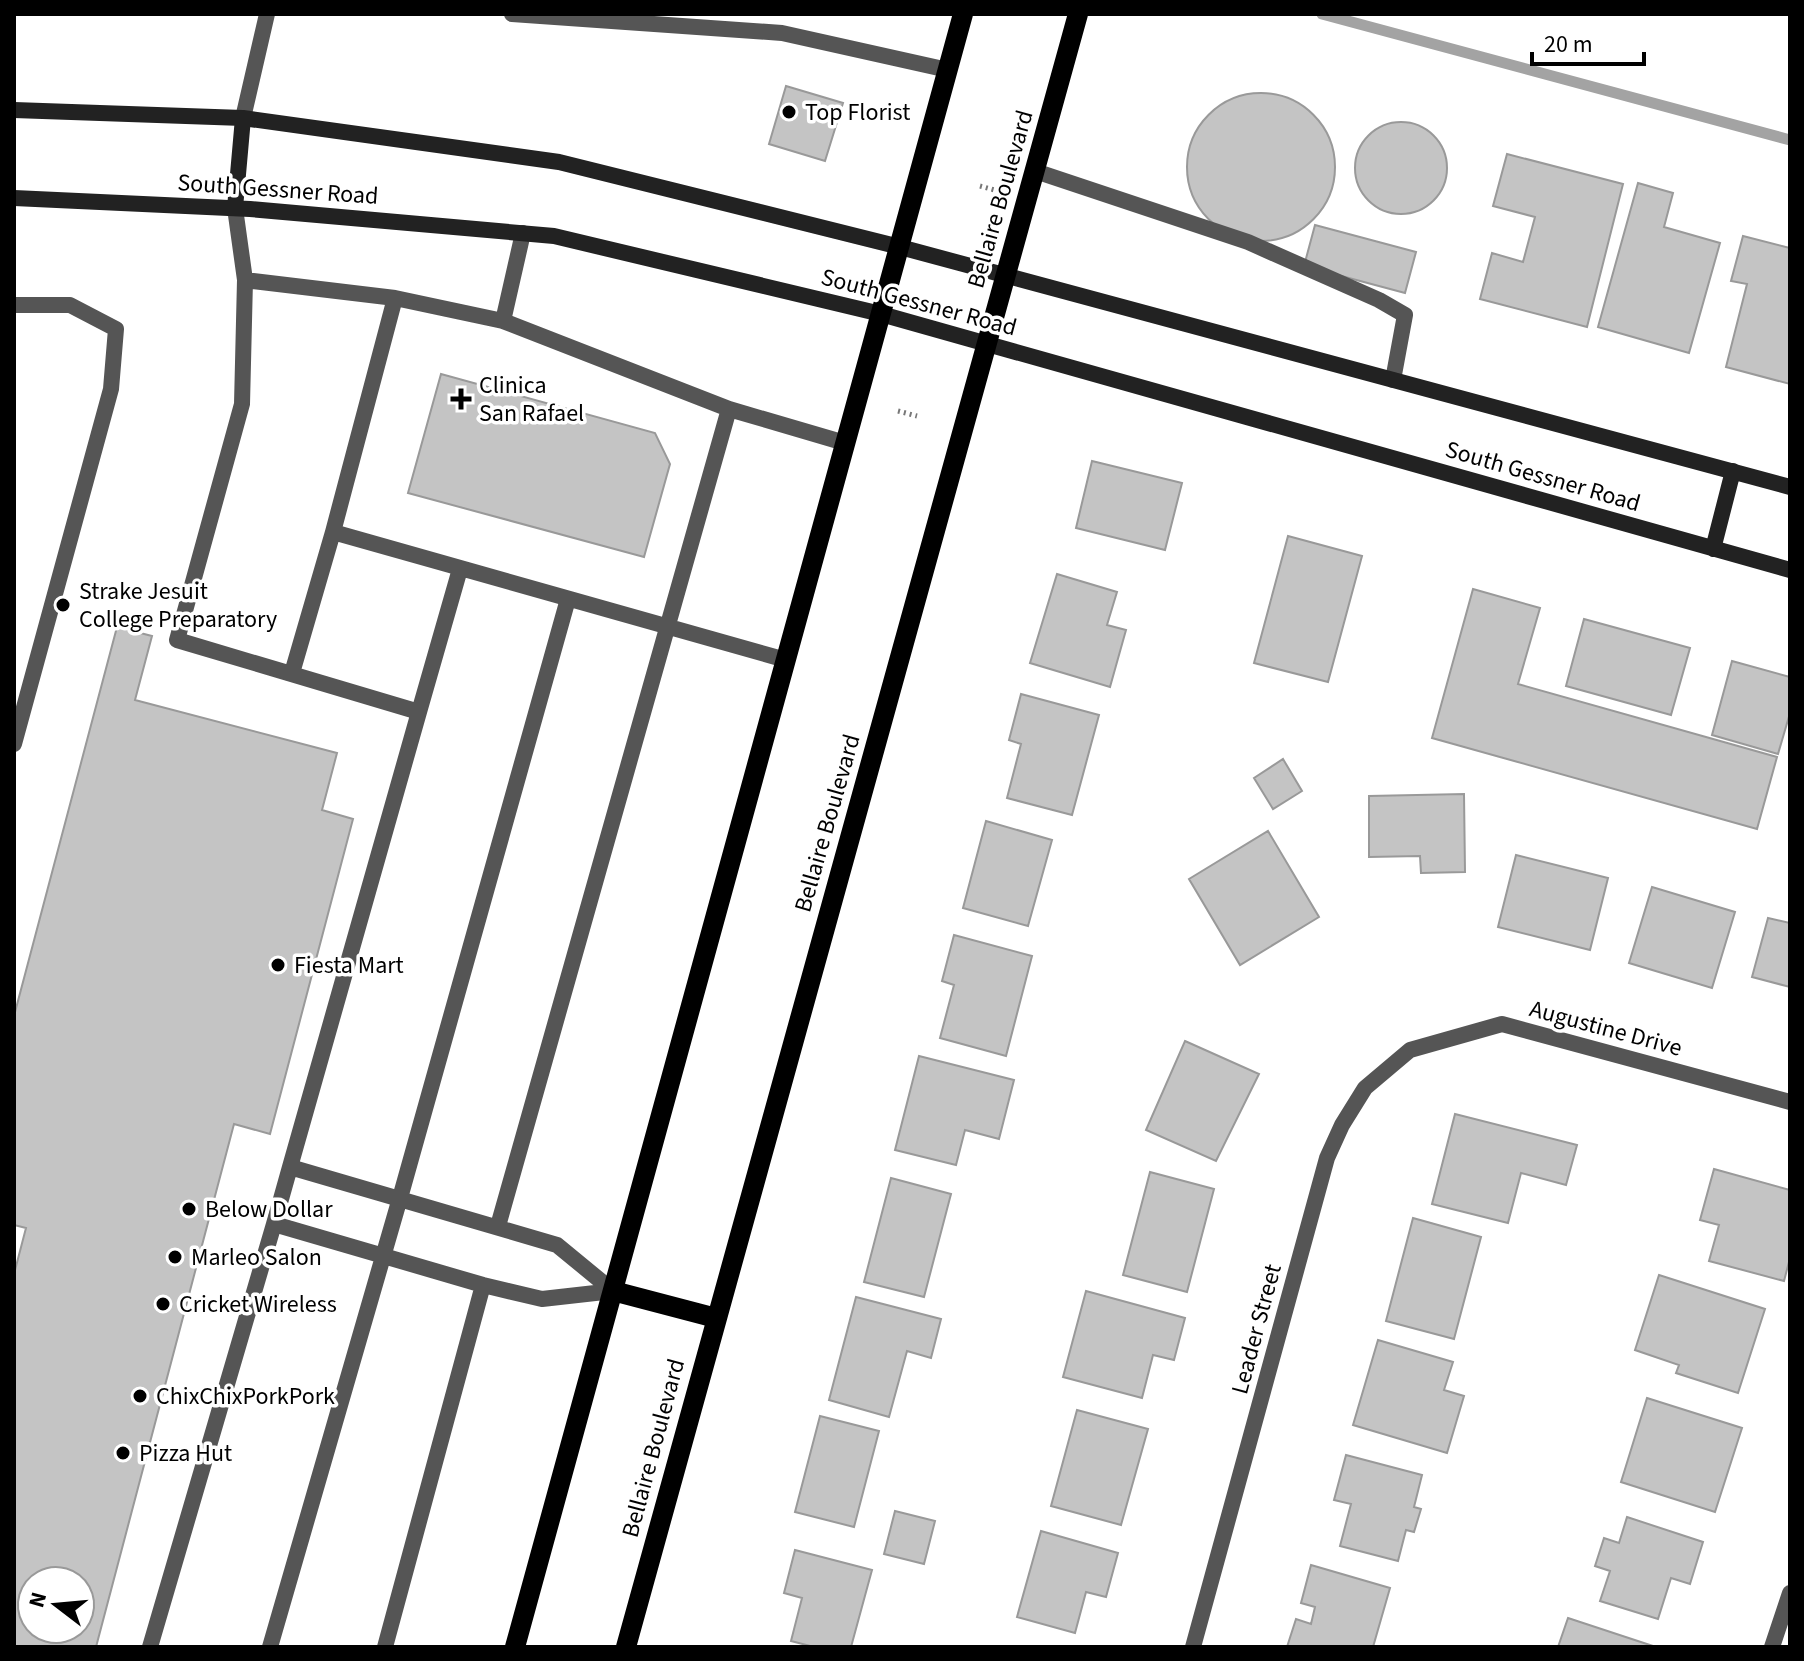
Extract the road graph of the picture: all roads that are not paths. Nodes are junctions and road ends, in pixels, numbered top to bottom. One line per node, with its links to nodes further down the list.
1 (267, 14): 7 (street)
2 (512, 14): 5 (street)
3 (963, 14): 5 (main road)
4 (1078, 14): 8 (main road, Bellaire Boulevard)
5 (948, 70): 12 (main road)
6 (14, 110): 7 (main road, South Gessner Road)
7 (243, 118): 10 (main road); 12 (main road, South Gessner Road)
8 (1035, 171): 13 (main road, Bellaire Boulevard); 20 (street)
9 (14, 198): 10 (main road, South Gessner Road)
10 (235, 208): 11 (main road, South Gessner Road); 14 (street)
11 (523, 233): 17 (main road, South Gessner Road); 18 (street)
12 (900, 247): 13 (main road, South Gessner Road); 17 (main road)
13 (1005, 277): 19 (main road, Bellaire Boulevard); 20 (main road, South Gessner Road)
14 (245, 280): 15 (street); 32 (street)
15 (395, 298): 18 (street); 25 (street)
16 (14, 305): 34 (street)
17 (881, 314): 19 (main road, South Gessner Road); 22 (main road)
18 (503, 321): 21 (street)
19 (987, 344): 26 (main road, South Gessner Road); 44 (main road, Bellaire Boulevard)
20 (1393, 380): 23 (main road, South Gessner Road)
21 (729, 409): 22 (street); 30 (street)
22 (845, 443): 31 (main road)
23 (1733, 471): 24 (main road, South Gessner Road); 26 (main road)
24 (1790, 487)
25 (333, 532): 27 (street); 32 (street)
26 (1713, 549): 28 (main road, South Gessner Road)
27 (460, 569): 29 (street); 33 (street)
28 (1790, 570)
29 (568, 599): 30 (street); 38 (street)
30 (667, 627): 31 (street); 40 (street)
31 (786, 660): 43 (main road)
32 (292, 673): 33 (street)
33 (419, 712): 37 (street)
34 (14, 744)
35 (1410, 1050): 36 (street, Augustine Drive); 51 (street, Leader Street)
36 (1790, 1102)
37 (290, 1167): 38 (street); 39 (street)
38 (400, 1198): 40 (street); 41 (street)
39 (274, 1224): 41 (street); 46 (street)
40 (498, 1226): 43 (street)
41 (384, 1256): 42 (street); 47 (street)
42 (483, 1285): 43 (street); 48 (street)
43 (613, 1291): 44 (main road); 49 (main road)
44 (716, 1318): 50 (main road, Bellaire Boulevard)
45 (1790, 1593): 52 (street)
46 (150, 1647)
47 (270, 1647)
48 (385, 1647)
49 (515, 1647)
50 (626, 1647)
51 (1193, 1647)
52 (1772, 1647)

